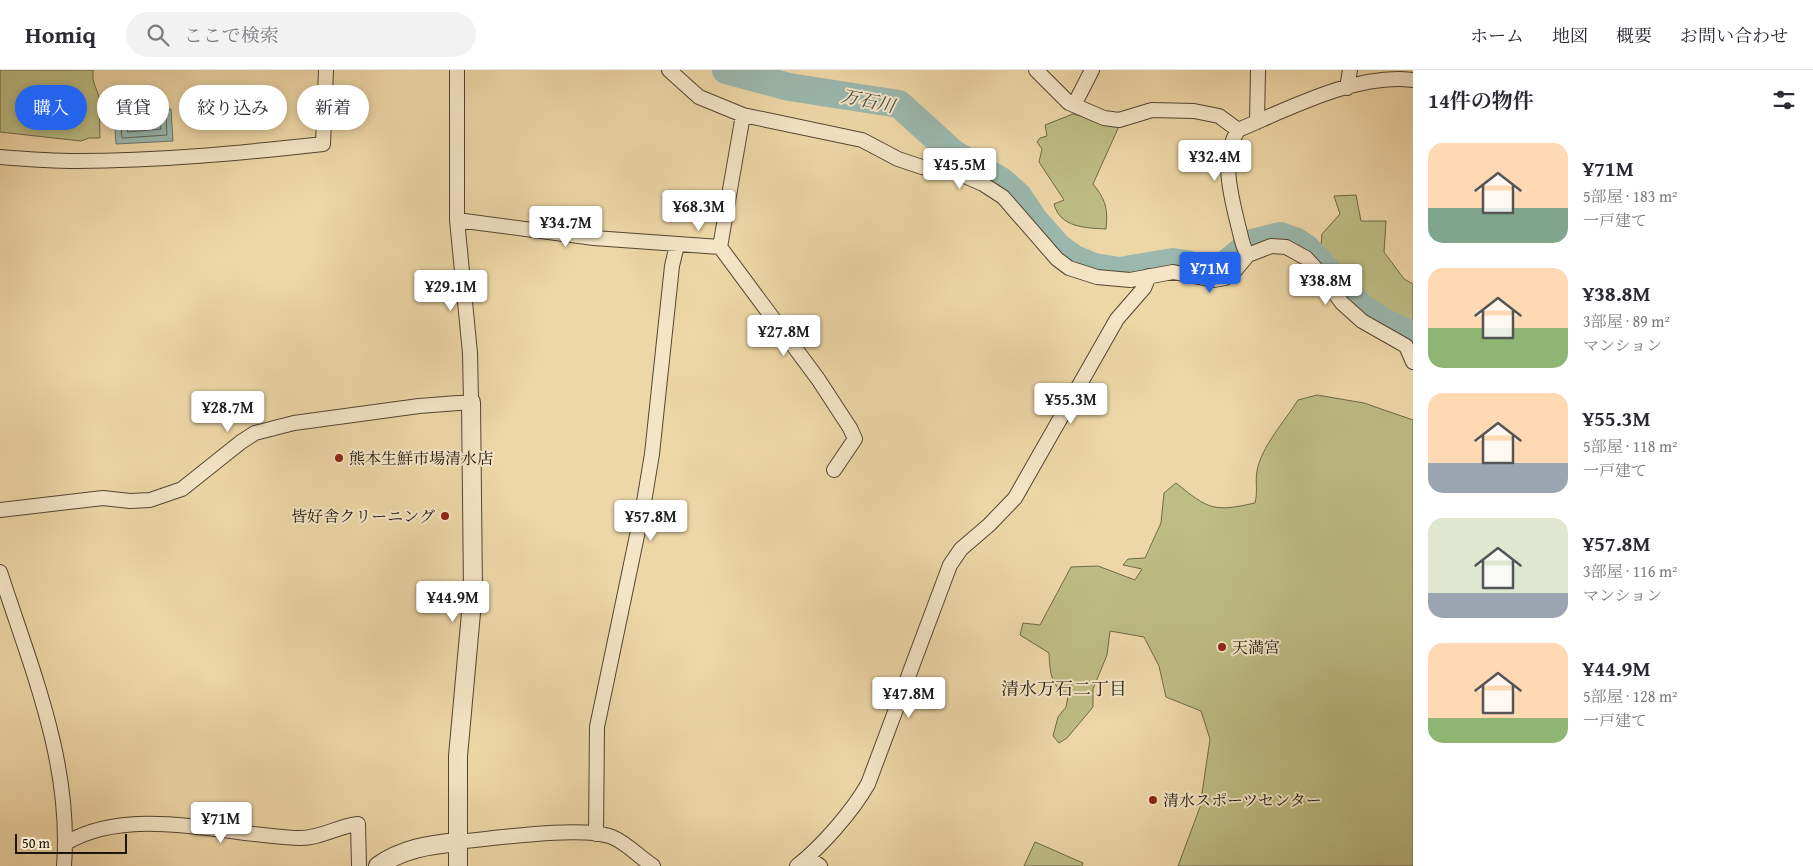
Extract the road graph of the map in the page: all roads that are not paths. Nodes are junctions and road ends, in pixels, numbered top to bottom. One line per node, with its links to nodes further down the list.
1 (326, 70): 14 (street)
2 (457, 70): 15 (street)
3 (669, 70): 11 (street)
4 (1036, 70): 10 (street)
5 (1092, 70): 10 (street)
6 (1258, 70): 12 (street)
7 (1350, 70): 9 (street)
8 (1413, 80): 9 (street)
9 (1347, 88): 12 (street)
10 (1074, 105): 13 (street)
11 (743, 115): 17 (street); 19 (street)
12 (1257, 122): 13 (street)
13 (1238, 130): 18 (street)
14 (0, 157)
15 (457, 220): 16 (street); 21 (street)
16 (677, 245): 17 (street); 25 (street)
17 (720, 247): 22 (street)
18 (1245, 249): 19 (street); 20 (street)
19 (1149, 276): 28 (street)
20 (1413, 362)
21 (471, 402): 23 (street); 26 (street)
22 (834, 470)
23 (0, 510)
24 (0, 572): 27 (street)
25 (596, 834): 26 (street); 33 (street)
26 (457, 842): 31 (street); 32 (street)
27 (66, 843): 29 (street); 30 (street)
28 (802, 862): 34 (street)
29 (64, 866)
30 (359, 866)
31 (378, 866)
32 (458, 866)
33 (653, 866)
34 (820, 866)

